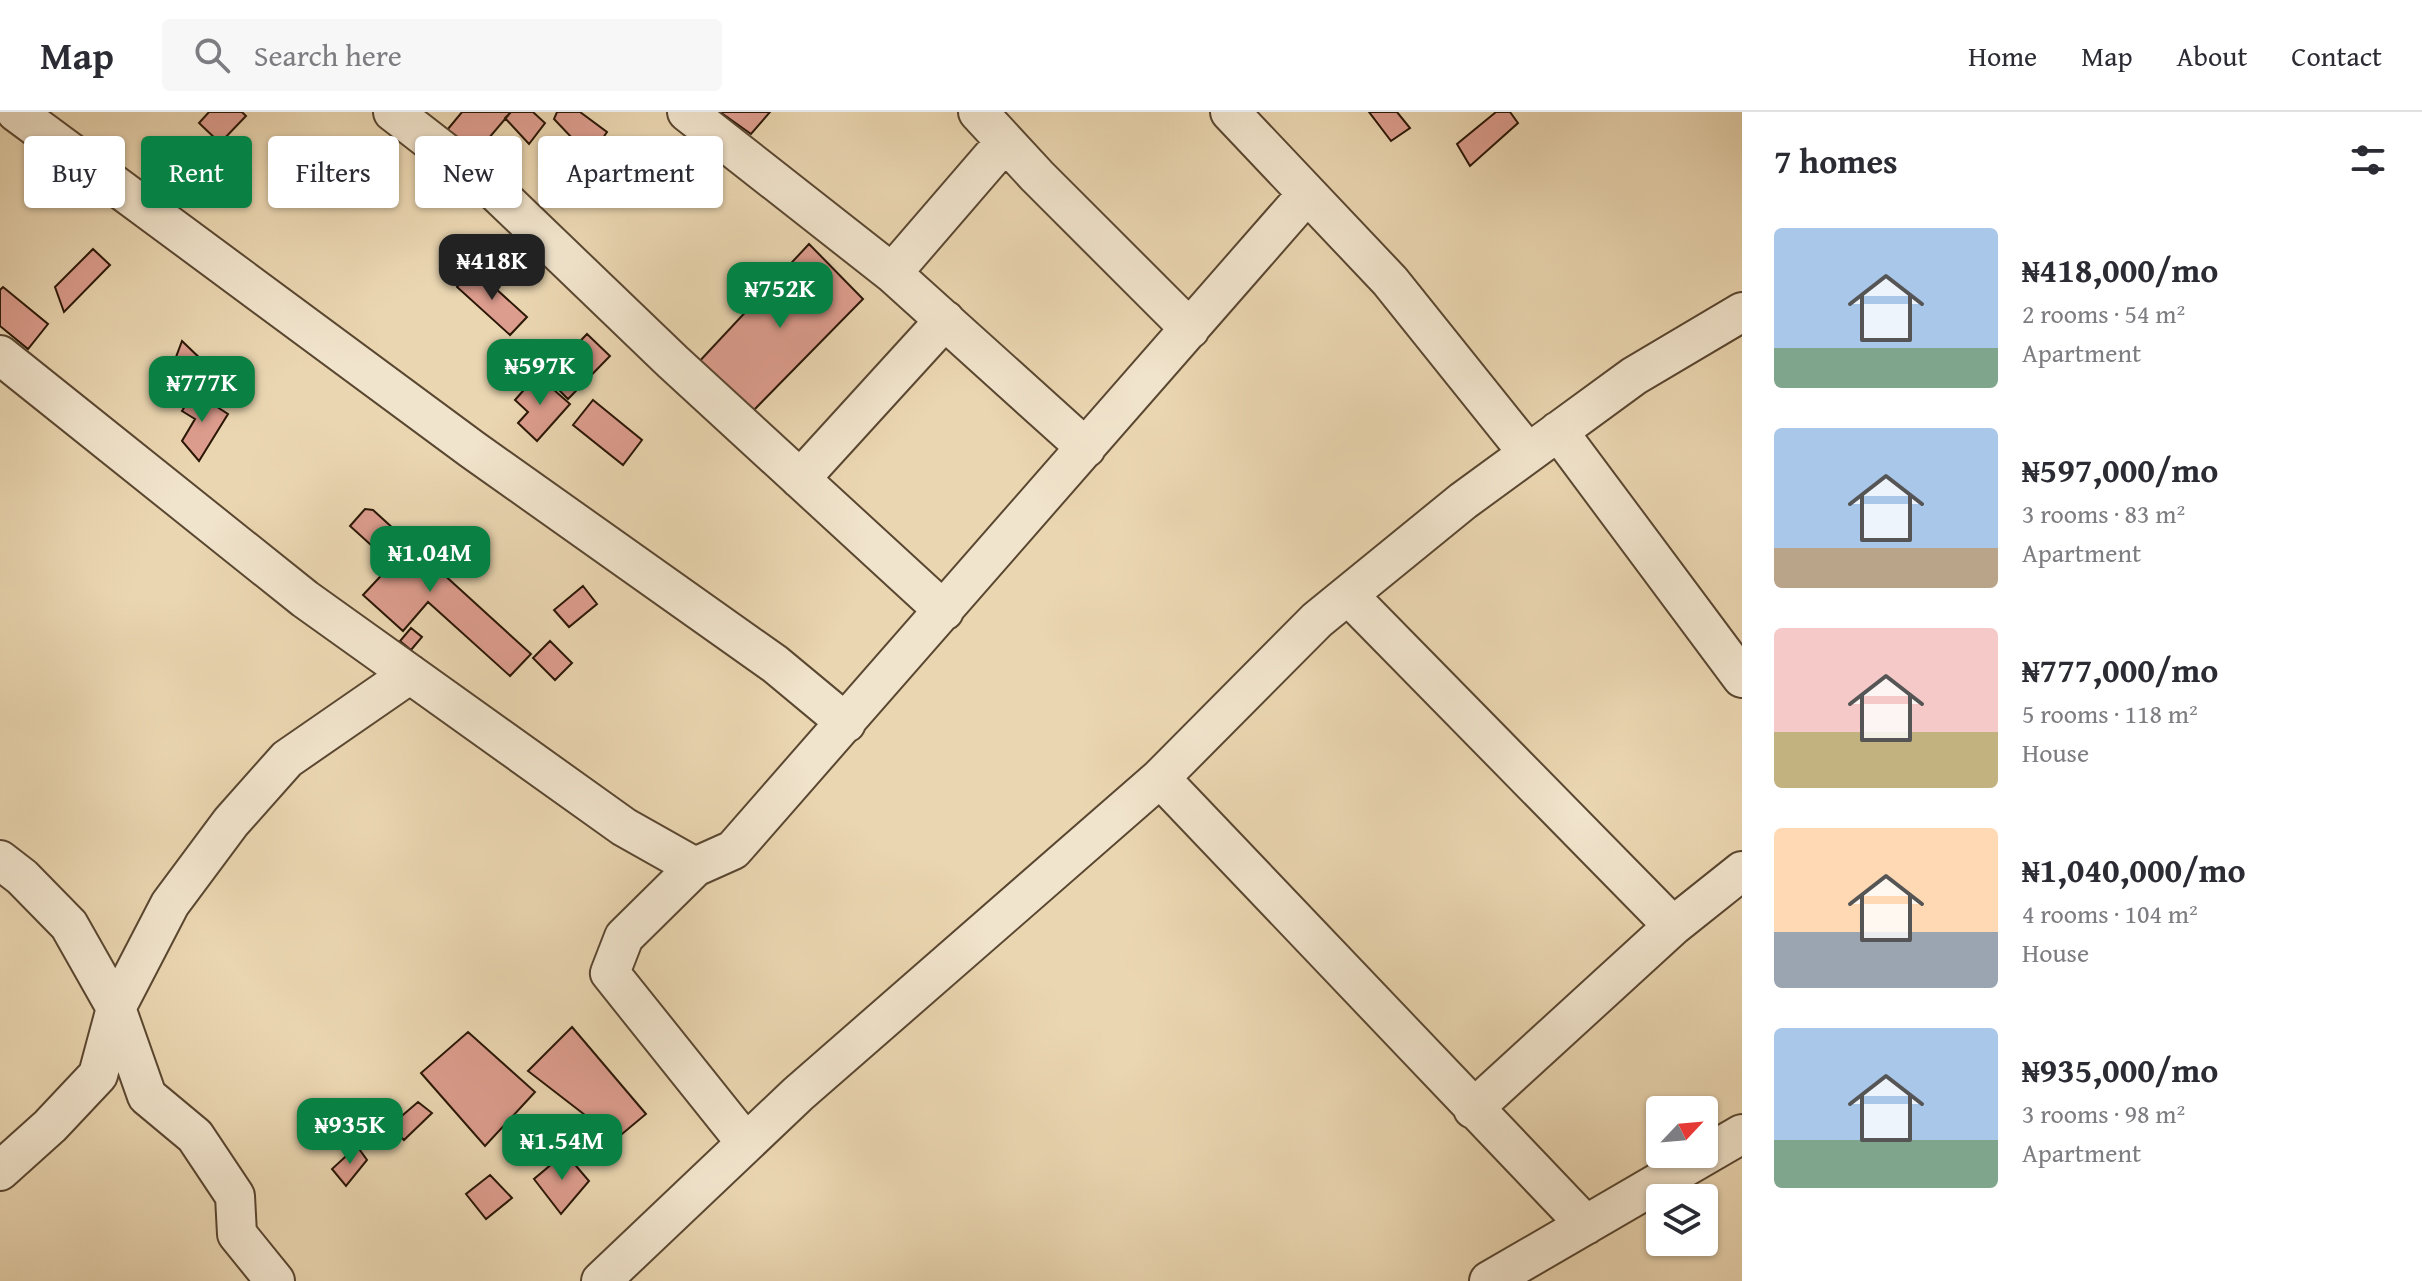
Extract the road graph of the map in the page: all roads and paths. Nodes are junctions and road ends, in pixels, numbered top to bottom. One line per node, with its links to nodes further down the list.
1 (15, 112): 6 (street); 22 (street)
2 (393, 112): 17 (street)
3 (687, 112): 9 (street)
4 (978, 112): 7 (street)
5 (1230, 112): 8 (street)
6 (0, 125)
7 (1005, 142): 9 (street); 12 (street)
8 (1307, 194): 12 (street); 16 (street)
9 (892, 273): 11 (street)
10 (1742, 312): 14 (street)
11 (945, 320): 15 (street); 17 (street)
12 (1190, 329): 15 (street)
13 (0, 355): 20 (street)
14 (1558, 431): 16 (street); 21 (street)
15 (1086, 448): 19 (street)
16 (1528, 453): 18 (street)
17 (800, 479): 19 (street)
18 (1348, 595): 23 (street); 27 (street)
19 (944, 611): 22 (street)
20 (410, 674): 25 (street); 28 (street)
21 (1742, 678)
22 (846, 723): 25 (street)
23 (1160, 778): 29 (street); 31 (street)
24 (0, 860): 28 (street)
25 (695, 867): 31 (street)
26 (1742, 871): 27 (street)
27 (1673, 926): 29 (street)
28 (116, 1008): 32 (street); 34 (street)
29 (1473, 1109): 33 (street)
30 (1742, 1134): 33 (street)
31 (746, 1143): 35 (street)
32 (0, 1171)
33 (1586, 1225): 36 (street)
34 (275, 1281)
35 (601, 1281)
36 (1489, 1281)

